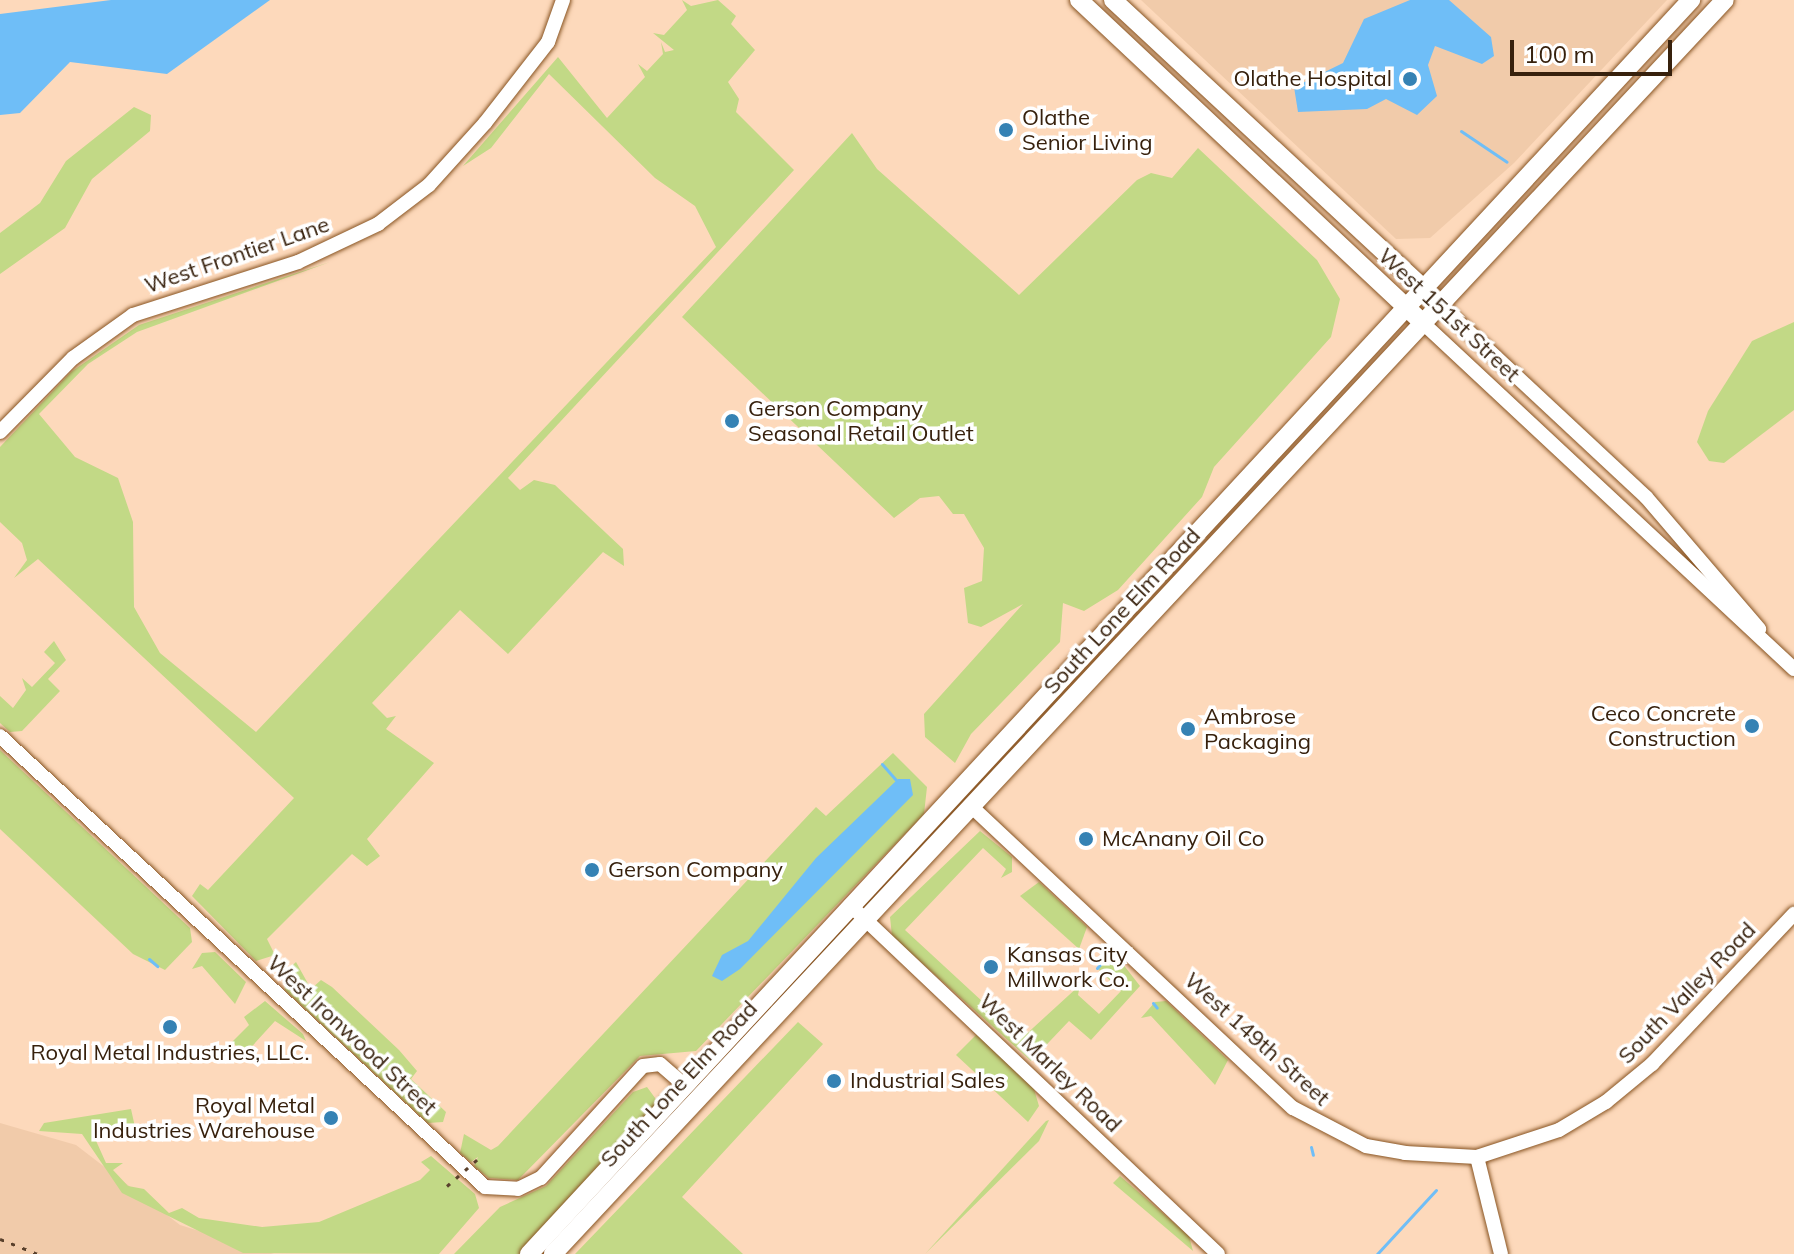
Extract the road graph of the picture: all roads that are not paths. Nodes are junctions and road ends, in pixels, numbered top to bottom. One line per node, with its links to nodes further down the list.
1 (563, 0): 10 (street, West Frontier Lane)
2 (1079, 0): 7 (main road, West 151st Street)
3 (1113, 0): 6 (main road, West 151st Street)
4 (1691, 0): 6 (main road, South Lone Elm Road)
5 (1725, 0): 8 (main road, South Lone Elm Road)
6 (1422, 287): 7 (main road, South Lone Elm Road); 8 (main road, West 151st Street)
7 (1404, 306): 9 (main road, West 151st Street); 14 (main road, South Lone Elm Road)
8 (1441, 306): 9 (main road, South Lone Elm Road); 11 (street, West 151st Street)
9 (1424, 324): 11 (street, West 151st Street); 13 (main road, South Lone Elm Road)
10 (0, 432)
11 (1790, 666)
12 (0, 736): 17 (street, West Ironwood Street)
13 (972, 807): 16 (main road, South Lone Elm Road); 18 (street, West 149th Street)
14 (850, 905): 16 (street, West Marley Road); 17 (main road, South Lone Elm Road)
15 (1794, 914): 18 (street, South Valley Road)
16 (865, 921): 20 (main road, South Lone Elm Road); 21 (street, West Marley Road)
17 (684, 1085): 19 (main road, South Lone Elm Road)
18 (1477, 1157): 22 (street)
19 (529, 1254)
20 (553, 1254)
21 (1218, 1254)
22 (1501, 1254)

